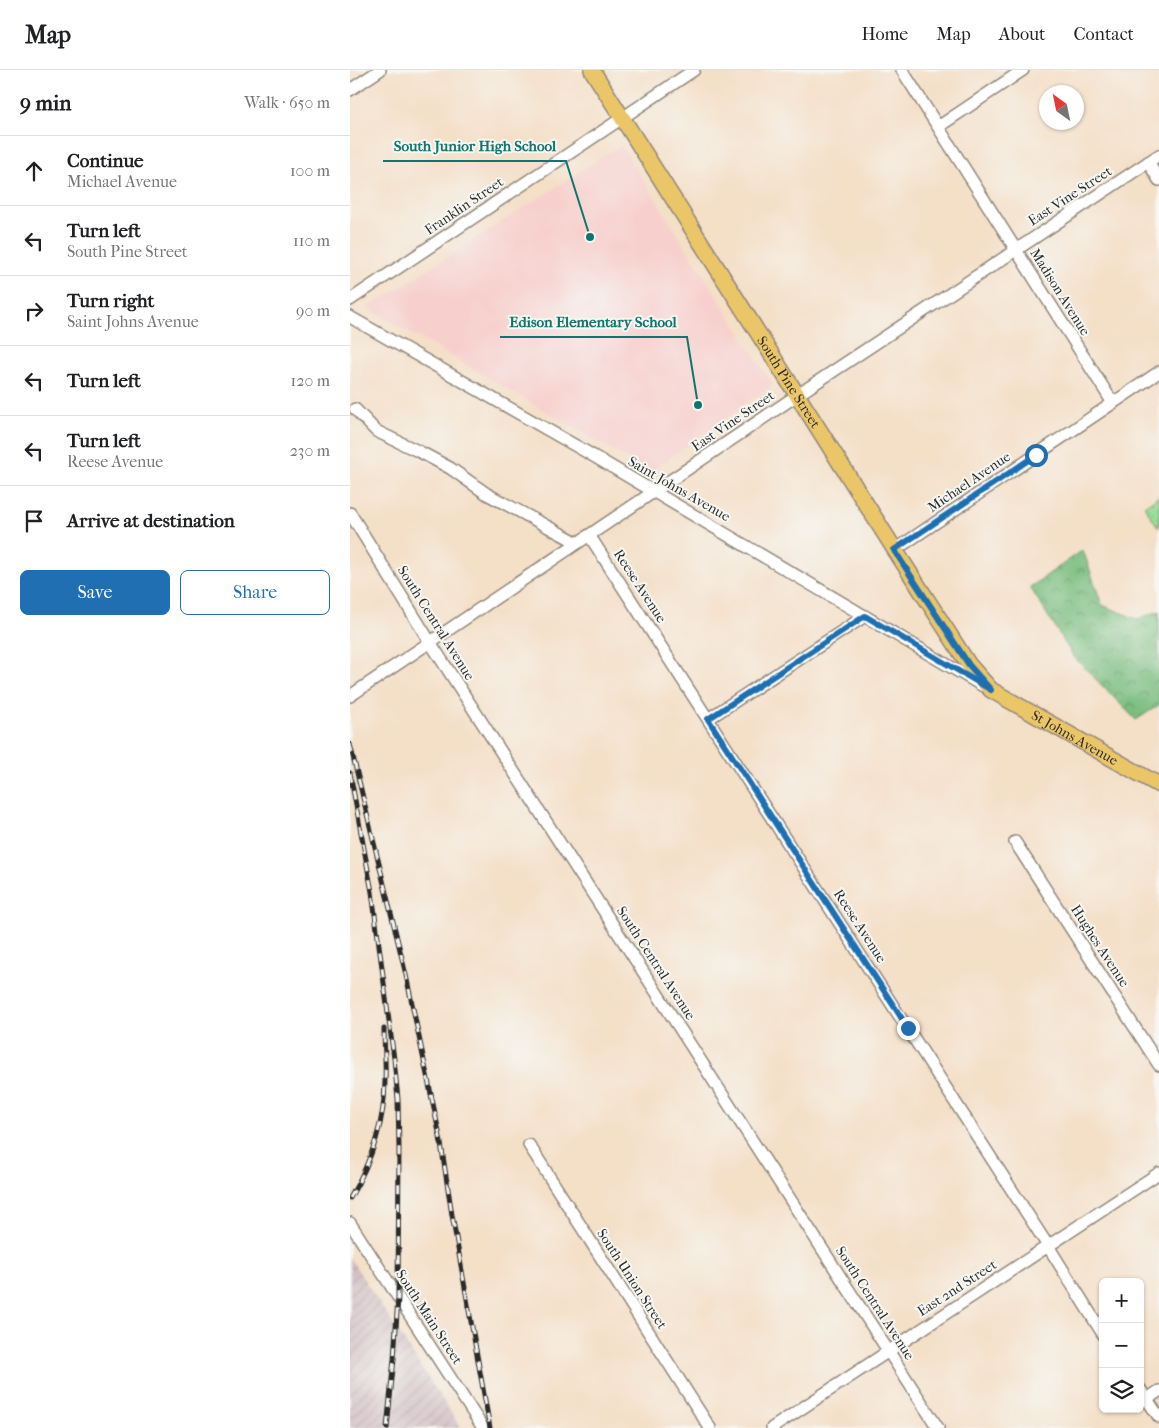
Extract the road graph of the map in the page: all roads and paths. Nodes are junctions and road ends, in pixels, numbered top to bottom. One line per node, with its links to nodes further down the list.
1 (380, 70): 6 (street)
2 (592, 70): 7 (main road, South Pine Street)
3 (694, 70): 7 (street, Franklin Street)
4 (902, 70): 8 (street, Madison Avenue)
5 (1023, 70): 8 (street)
6 (350, 90)
7 (622, 118): 13 (street, Franklin Street); 16 (main road, South Pine Street)
8 (938, 127): 12 (street, Madison Avenue)
9 (1159, 155): 10 (street, East Vine Street)
10 (1148, 162): 11 (street); 12 (street, East Vine Street)
11 (1159, 180)
12 (1016, 250): 16 (street, East Vine Street); 17 (street, Madison Avenue)
13 (350, 300)
14 (350, 317): 19 (street, Saint Johns Avenue)
15 (1159, 372): 17 (street, Michael Avenue)
16 (798, 395): 19 (street, East Vine Street); 23 (main road, South Pine Street)
17 (1113, 403): 23 (street, Michael Avenue)
18 (355, 409): 22 (street)
19 (654, 492): 21 (street, East Vine Street); 24 (street, Saint Johns Avenue)
20 (350, 513): 25 (street, South Central Avenue)
21 (589, 535): 22 (street, East Vine Street); 28 (street, Reese Avenue)
22 (578, 543): 25 (street, East Vine Street)
23 (894, 550): 26 (main road, South Pine Street)
24 (865, 616): 26 (street, Saint Johns Avenue); 28 (street)
25 (430, 642): 27 (street, East Vine Street); 37 (street, South Central Avenue)
26 (991, 690): 29 (main road, St Johns Avenue)
27 (350, 696)
28 (708, 719): 35 (street, Reese Avenue)
29 (1159, 785)
30 (1015, 842): 31 (street, Hughes Avenue)
31 (1159, 1065)
32 (529, 1145): 42 (street, South Union Street)
33 (1159, 1173): 35 (street, East 2nd Street)
34 (350, 1223): 41 (street, South Main Street)
35 (1048, 1246): 36 (street, Reese Avenue); 37 (street, East 2nd Street)
36 (1099, 1328)
37 (888, 1351): 43 (street, East 2nd Street); 44 (street, South Central Avenue)
38 (1159, 1390): 39 (street)
39 (1144, 1394): 40 (street)
40 (1159, 1417)
41 (483, 1428)
42 (710, 1428)
43 (772, 1428)
44 (938, 1428)

